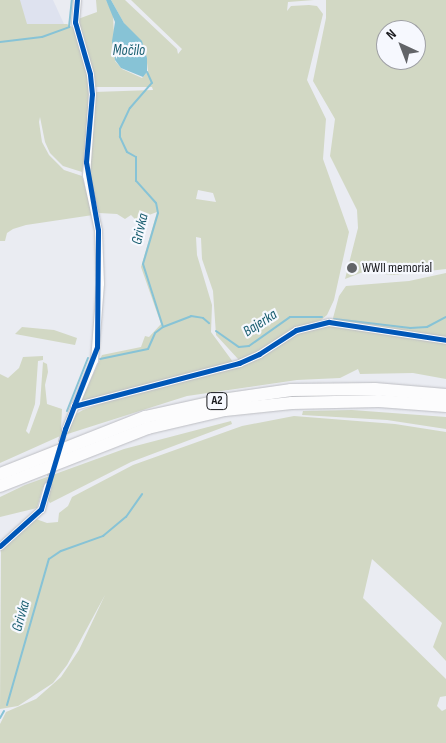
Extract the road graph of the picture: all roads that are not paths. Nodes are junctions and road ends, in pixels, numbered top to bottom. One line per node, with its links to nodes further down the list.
1 (77, 0): 4 (street)
2 (446, 340): 4 (street)
3 (446, 395): 7 (highway, A2)
4 (74, 406): 6 (street)
5 (446, 406): 8 (highway, A2)
6 (65, 429)
7 (0, 474)
8 (0, 486)
9 (47, 486): 10 (street)
10 (0, 546)

